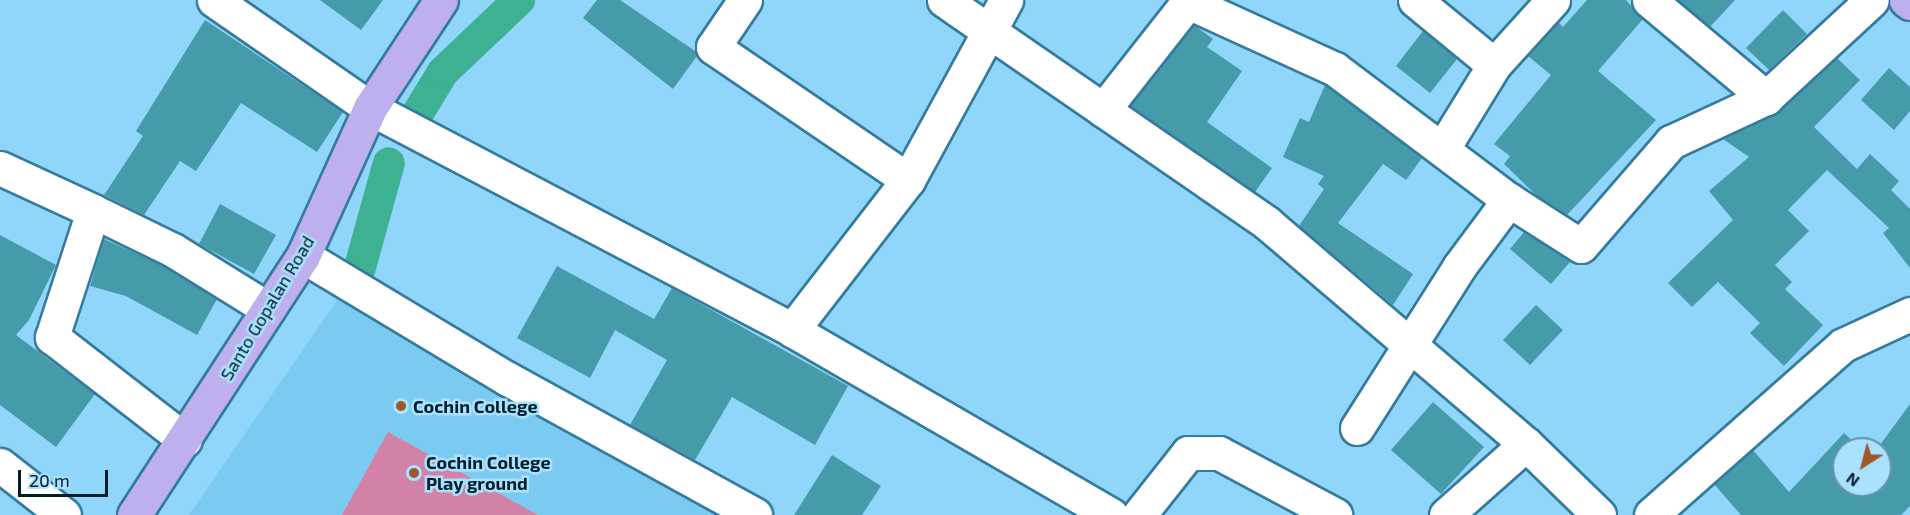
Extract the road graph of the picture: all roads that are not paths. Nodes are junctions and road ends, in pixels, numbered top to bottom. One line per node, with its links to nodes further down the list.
1 (214, 0): 16 (street)
2 (441, 0): 16 (main road, Santo Gopalan Road)
3 (745, 0): 20 (street)
4 (944, 0): 13 (street)
5 (1006, 0): 13 (street)
6 (1415, 0): 14 (street)
7 (1552, 0): 14 (street)
8 (1649, 0): 15 (street)
9 (1872, 0): 15 (street)
10 (1906, 0): 12 (main road)
11 (1187, 1): 17 (street); 18 (street)
12 (1910, 3)
13 (988, 30): 17 (street); 20 (street)
14 (1494, 65): 18 (street)
15 (1766, 98): 21 (street)
16 (370, 108): 23 (main road, Santo Gopalan Road); 26 (street)
17 (1102, 110): 27 (street)
18 (1443, 148): 21 (street)
19 (0, 168): 22 (street)
20 (908, 180): 26 (street)
21 (1509, 200): 27 (street)
22 (93, 211): 24 (street); 29 (street)
23 (303, 256): 24 (main road, Santo Gopalan Road); 34 (street)
24 (268, 309): 29 (main road, Santo Gopalan Road)
25 (1910, 314): 40 (street)
26 (792, 330): 35 (street)
27 (1409, 342): 28 (street); 30 (street)
28 (1357, 428)
29 (185, 440): 33 (main road, Santo Gopalan Road)
30 (1526, 444): 38 (street); 39 (street)
31 (0, 465): 32 (street)
32 (64, 515)
33 (134, 515)
34 (755, 515)
35 (1111, 515)
36 (1139, 515): 37 (street)
37 (1335, 515)
38 (1446, 515)
39 (1599, 515)
40 (1651, 515)

